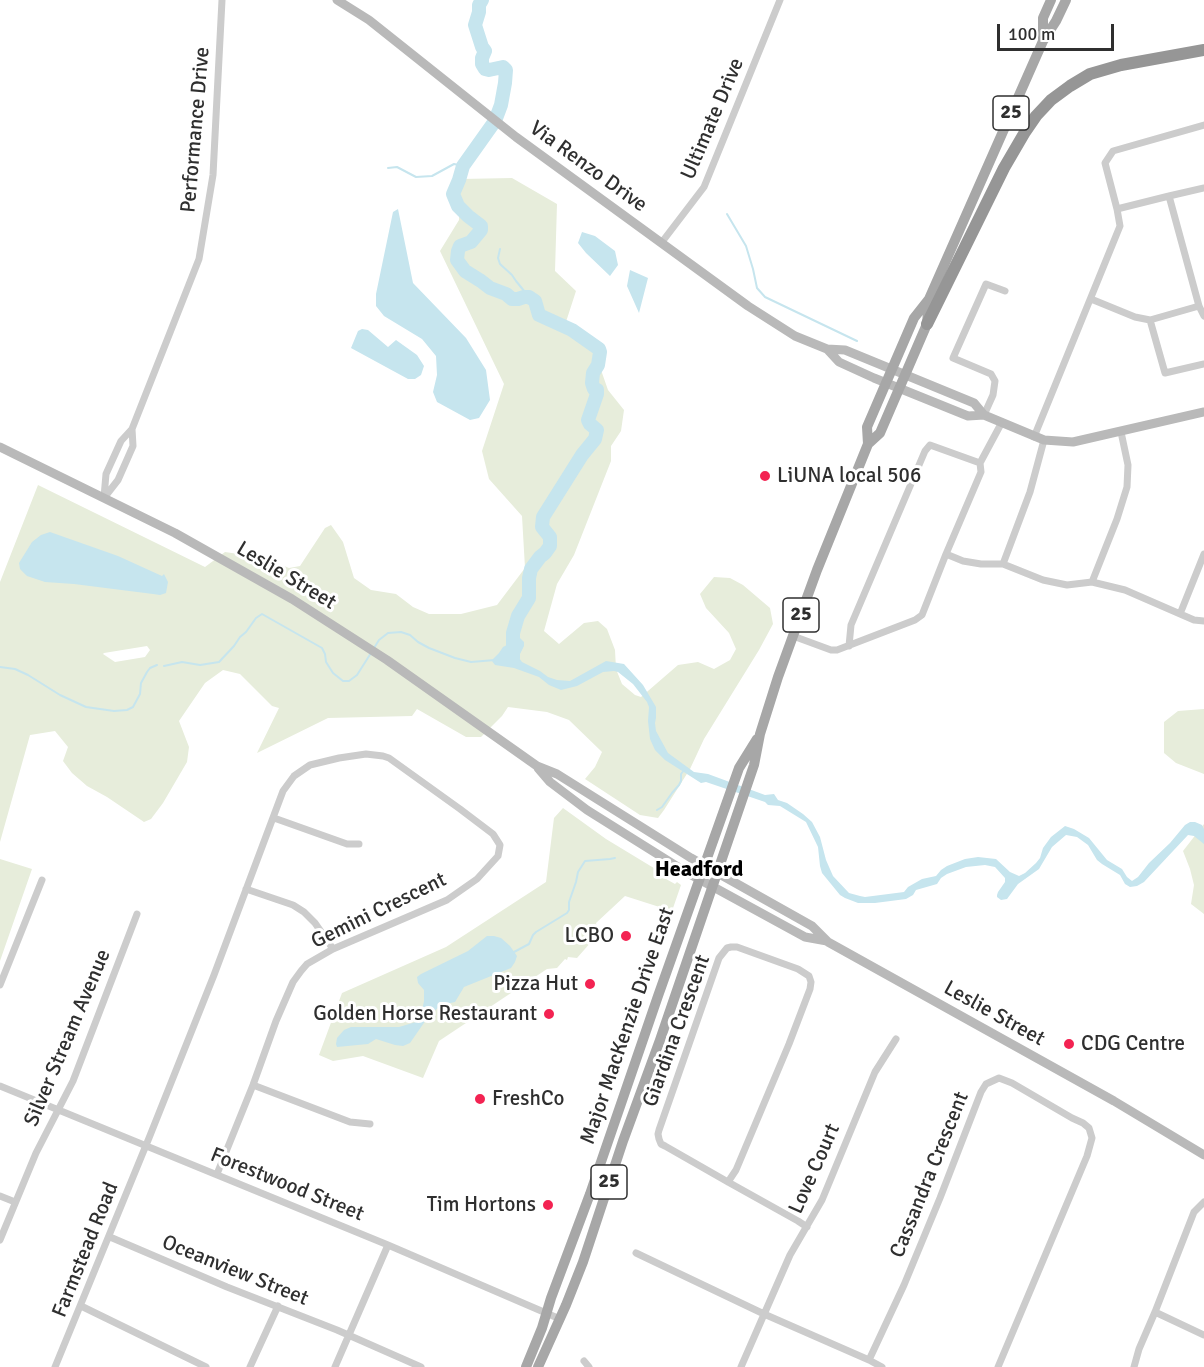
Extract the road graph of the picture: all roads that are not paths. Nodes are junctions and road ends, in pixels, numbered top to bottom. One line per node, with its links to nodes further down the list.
1 (222, 0): 29 (street, Performance Drive)
2 (337, 0): 12 (main road, Via Renzo Drive)
3 (780, 0): 12 (street, Ultimate Drive)
4 (1051, 0): 6 (main road, Major MacKenzie Drive East / 25)
5 (1066, 0): 6 (main road, Major MacKenzie Drive East / 25)
6 (1043, 41): 15 (main road, Major MacKenzie Drive East / 25)
7 (1204, 50): 19 (highway)
8 (1204, 125): 11 (street)
9 (1204, 188): 10 (street)
10 (1169, 196): 11 (street); 16 (street)
11 (1117, 208): 14 (street)
12 (662, 242): 20 (main road, Via Renzo Drive)
13 (1005, 291): 27 (street)
14 (1092, 298): 18 (street); 31 (street)
15 (929, 299): 19 (main road, Major MacKenzie Drive East / 25); 22 (main road, Major MacKenzie Drive East / 25)
16 (1198, 306): 17 (street); 18 (street)
17 (1204, 316)
18 (1150, 320): 21 (street)
19 (927, 324): 23 (main road, Major MacKenzie Drive East / 25)
20 (827, 349): 22 (main road, Via Renzo Drive); 24 (main road, Via Renzo Drive)
21 (1204, 363)
22 (892, 369): 23 (main road, Via Renzo Drive); 24 (main road, Major MacKenzie Drive East / 25)
23 (905, 374): 25 (main road, Major MacKenzie Drive East / 25); 27 (main road, Via Renzo Drive)
24 (886, 383): 25 (main road, Via Renzo Drive); 32 (main road, Major MacKenzie Drive East / 25)
25 (899, 388): 27 (main road, Via Renzo Drive); 32 (main road, Major MacKenzie Drive East / 25)
26 (1204, 412): 30 (main road, Via Renzo Drive)
27 (984, 415): 28 (main road, Via Renzo Drive)
28 (1002, 422): 31 (main road, Via Renzo Drive); 34 (street)
29 (132, 429): 35 (street, Performance Drive); 35 (street, Performance Drive)
30 (1121, 432): 31 (main road, Via Renzo Drive); 39 (street)
31 (1039, 438): 38 (street)
32 (868, 444): 42 (main road, Major MacKenzie Drive East / 25)
33 (0, 447): 35 (main road, Leslie Street)
34 (980, 463): 36 (street); 43 (street)
35 (104, 498): 45 (main road, Leslie Street)
36 (946, 554): 38 (street); 43 (street)
37 (1204, 554): 40 (street)
38 (1003, 564): 39 (street)
39 (1092, 582): 40 (street)
40 (1180, 614): 41 (street)
41 (1204, 621)
42 (793, 636): 43 (street); 44 (main road, Major MacKenzie Drive East / 25)
43 (849, 646)
44 (760, 734): 48 (main road, Major MacKenzie Drive East / 25); 49 (main road, Major MacKenzie Drive East / 25)
45 (537, 766): 48 (main road, Leslie Street); 51 (main road, Leslie Street)
46 (274, 818): 47 (street); 53 (street, Gemini Crescent); 56 (street, Gemini Crescent)
47 (359, 844)
48 (704, 865): 49 (main road, Leslie Street); 51 (main road, Major MacKenzie Drive East / 25)
49 (718, 873): 52 (main road, Major MacKenzie Drive East / 25); 55 (main road, Leslie Street)
50 (42, 880): 57 (street)
51 (699, 880): 52 (main road, Leslie Street); 61 (main road, Major MacKenzie Drive East / 25)
52 (713, 887): 55 (main road, Leslie Street); 62 (main road, Major MacKenzie Drive East / 25)
53 (246, 889): 56 (street); 65 (street, Gemini Crescent)
54 (137, 914): 63 (street, Silver Stream Avenue)
55 (828, 942): 66 (main road, Leslie Street)
56 (333, 949): 59 (street, Gemini Crescent)
57 (0, 985)
58 (896, 1038): 72 (street, Love Court)
59 (253, 1085): 64 (street); 67 (street, Gemini Crescent)
60 (0, 1086): 63 (street, Forestwood Street)
61 (623, 1097): 62 (main road); 79 (main road, Major MacKenzie Drive East / 25)
62 (637, 1102): 82 (main road, Major MacKenzie Drive East / 25)
63 (58, 1110): 65 (street, Forestwood Street); 70 (street, Silver Stream Avenue)
64 (370, 1124)
65 (147, 1146): 67 (street, Forestwood Street); 73 (street, Farmstead Road)
66 (1204, 1155)
67 (217, 1174): 75 (street, Forestwood Street)
68 (728, 1182): 68 (street, Giardina Crescent); 72 (street, Giardina Crescent)
69 (0, 1196): 70 (street)
70 (15, 1202): 74 (street, Silver Stream Avenue)
71 (1204, 1203): 80 (street)
72 (807, 1227): 81 (street, Love Court)
73 (110, 1237): 77 (street, Farmstead Road); 78 (street, Oceanview Street)
74 (0, 1240)
75 (388, 1245): 79 (street, Forestwood Street); 83 (street)
76 (636, 1253): 81 (street)
77 (81, 1306): 86 (street, Farmstead Road); 87 (street)
78 (278, 1306): 83 (street, Oceanview Street); 88 (street)
79 (547, 1312): 82 (street, Forestwood Street); 91 (main road, Major MacKenzie Drive East / 25)
80 (1155, 1312): 84 (street); 96 (street)
81 (764, 1314): 85 (street); 93 (street, Love Court)
82 (560, 1319): 92 (main road, Major MacKenzie Drive East / 25)
83 (349, 1335): 89 (street); 90 (street, Oceanview Street)
84 (1204, 1335)
85 (869, 1360): 94 (street); 95 (street, Cassandra Crescent)
86 (55, 1367)
87 (206, 1367)
88 (250, 1367)
89 (335, 1367)
90 (420, 1367)
91 (526, 1367)
92 (538, 1367)
93 (741, 1367)
94 (882, 1367)
95 (998, 1367)
96 (1134, 1367)

